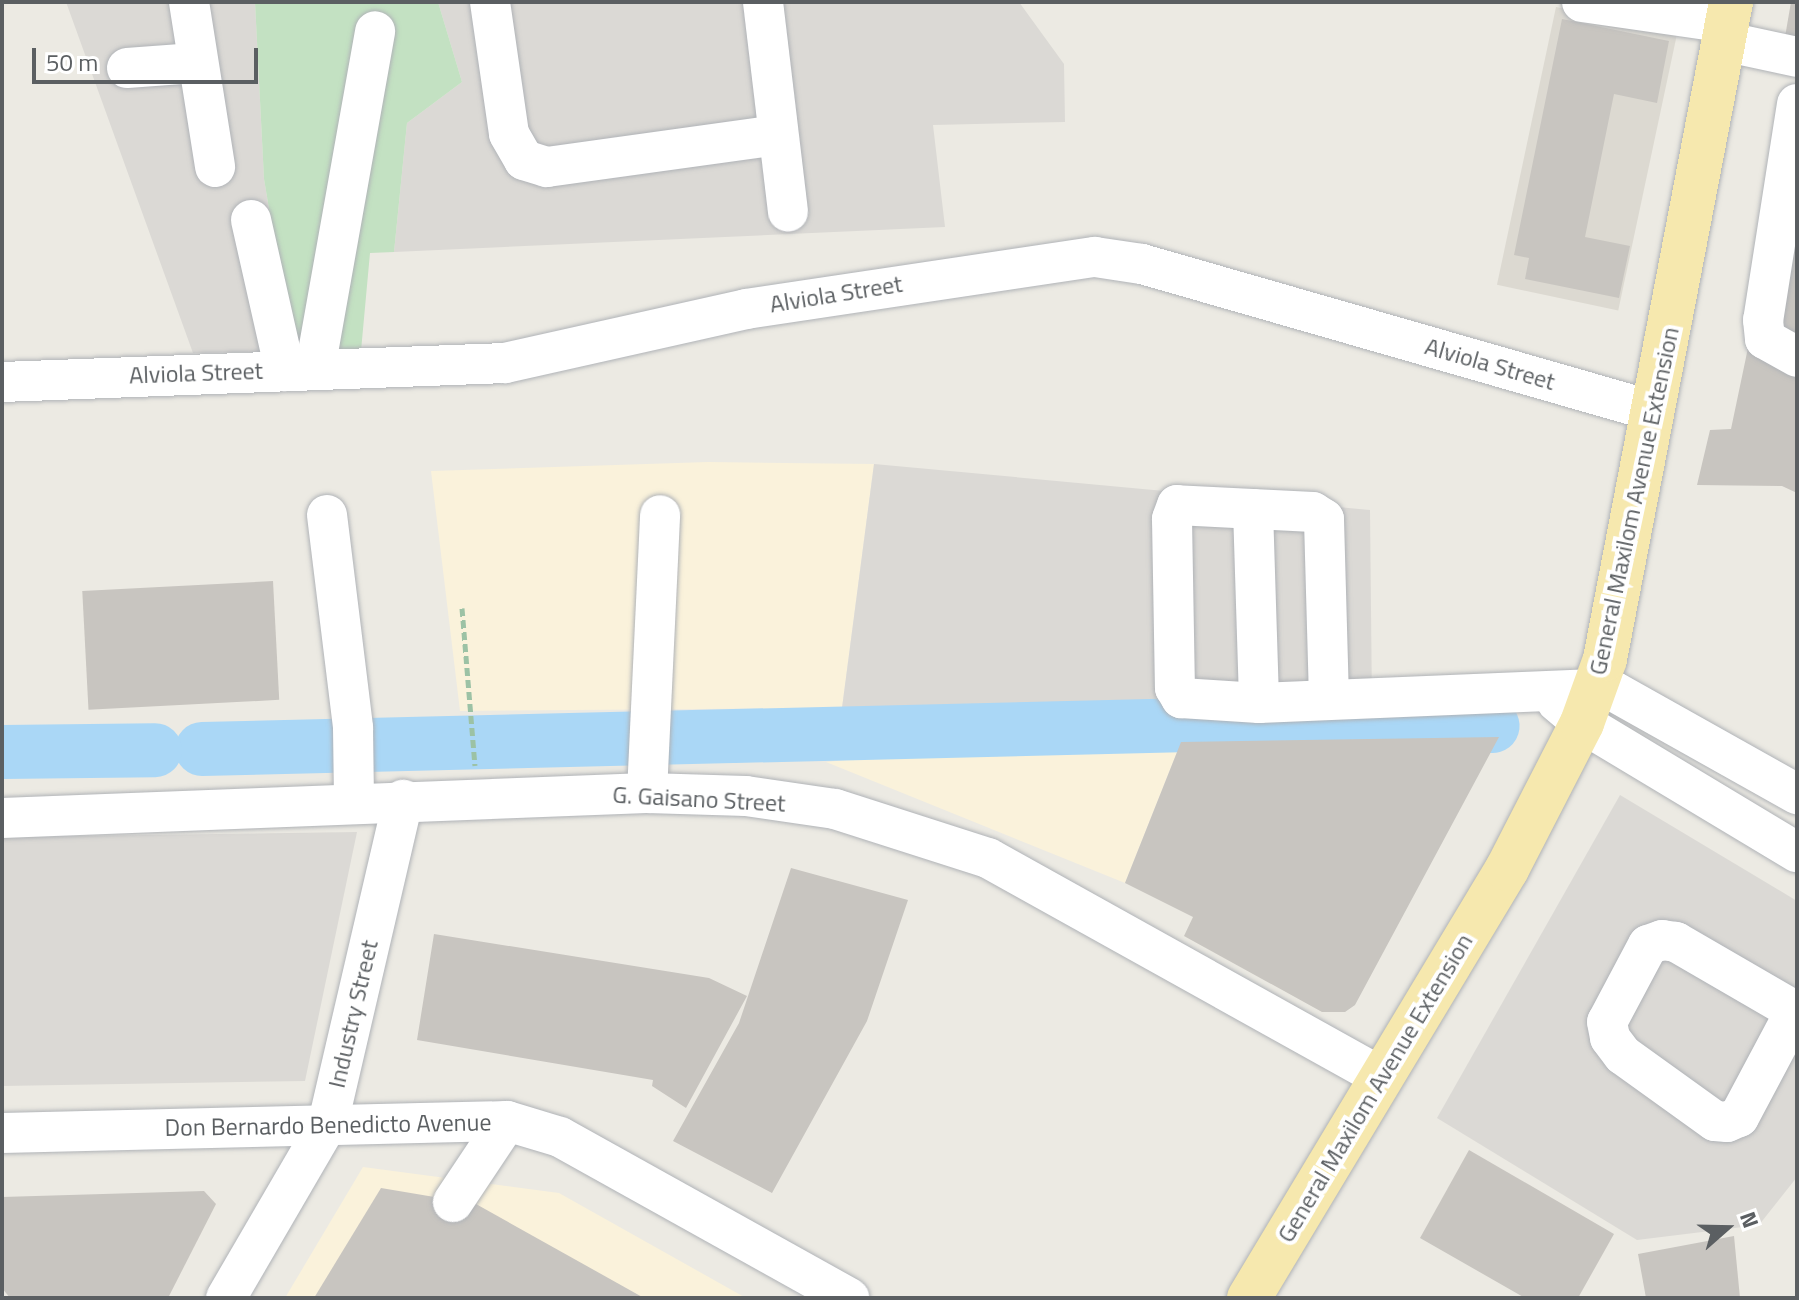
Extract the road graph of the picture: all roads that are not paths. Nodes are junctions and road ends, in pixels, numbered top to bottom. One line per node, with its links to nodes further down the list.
1 (189, 2): 8 (street)
2 (490, 2): 11 (street)
3 (763, 2): 11 (street)
4 (1582, 2): 5 (street)
5 (1727, 22): 7 (street); 18 (main road, General Maxilom Avenue Extension)
6 (375, 31): 16 (street)
7 (1797, 57)
8 (195, 63): 9 (street); 12 (street)
9 (127, 68)
10 (1797, 104): 15 (street)
11 (777, 135): 13 (street)
12 (215, 167)
13 (788, 212)
14 (251, 220): 16 (street)
15 (1797, 357)
16 (300, 370): 17 (street, Alviola Street); 18 (street, Alviola Street)
17 (2, 382)
18 (1653, 411): 24 (main road, General Maxilom Avenue Extension)
19 (1253, 509): 22 (street); 23 (street); 23 (street)
20 (327, 515): 26 (street)
21 (660, 515): 25 (street)
22 (1329, 699): 23 (street); 24 (street)
23 (1259, 703)
24 (1588, 706): 27 (street); 30 (street); 32 (main road, General Maxilom Avenue Extension)
25 (648, 778): 28 (street, G. Gaisano Street); 32 (street, G. Gaisano Street)
26 (354, 786): 28 (street, G. Gaisano Street); 29 (street, G. Gaisano Street)
27 (1797, 794)
28 (403, 800): 34 (street, Industry Street)
29 (2, 818)
30 (1797, 852)
31 (1796, 1009): 31 (street)
32 (1380, 1076): 39 (main road, General Maxilom Avenue Extension)
33 (507, 1121): 34 (street, Don Bernardo Benedicto Avenue); 36 (street); 38 (street, Don Bernardo Benedicto Avenue)
34 (328, 1123): 35 (street, Don Bernardo Benedicto Avenue); 37 (street, Industry Street)
35 (2, 1133)
36 (453, 1202)
37 (226, 1298)
38 (849, 1298)
39 (1249, 1298)

